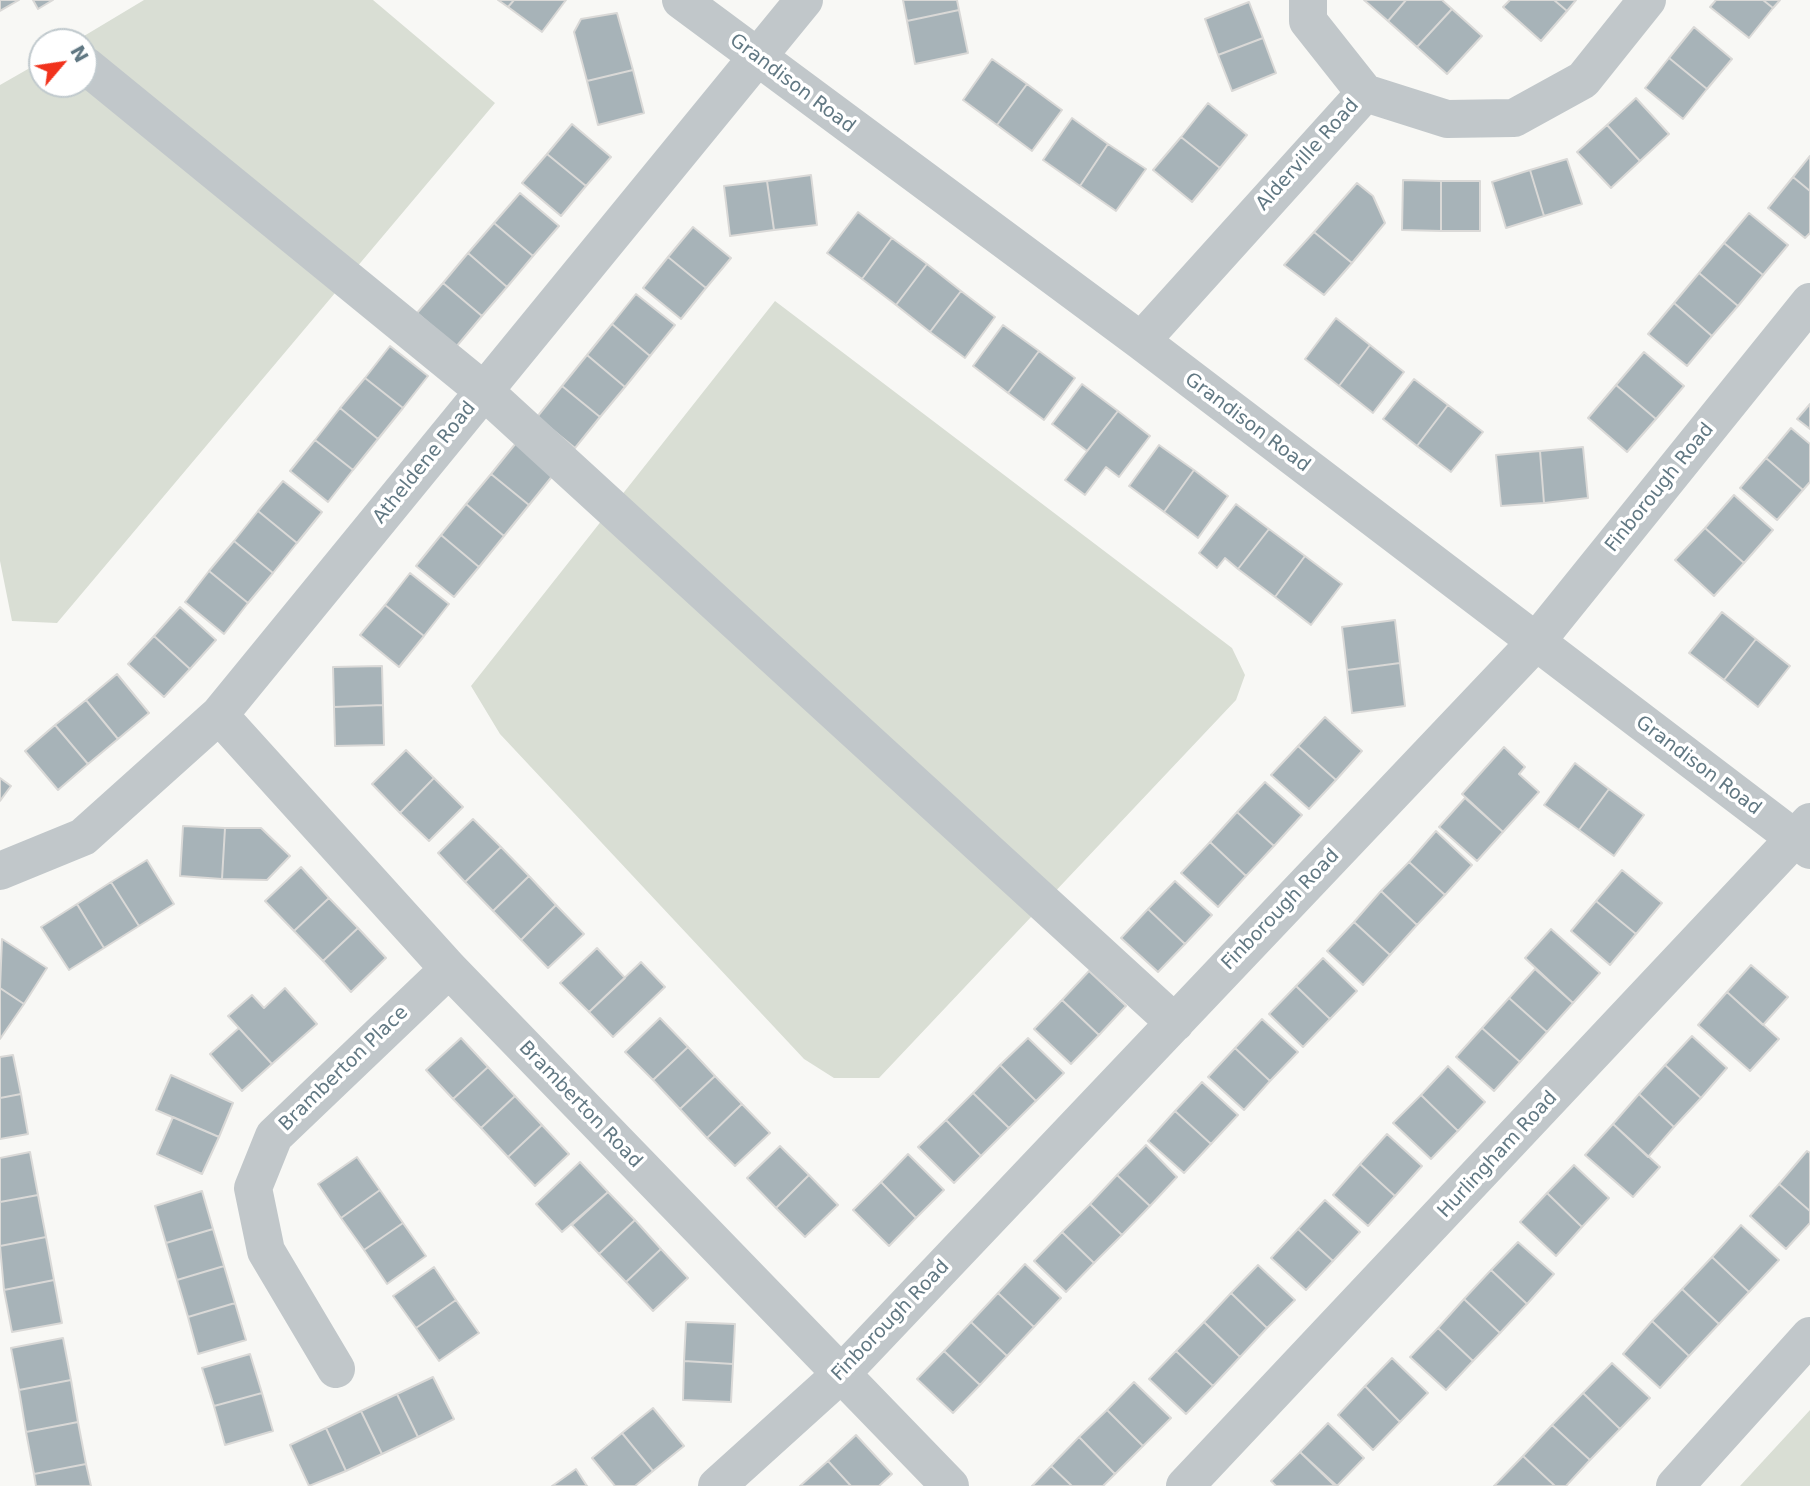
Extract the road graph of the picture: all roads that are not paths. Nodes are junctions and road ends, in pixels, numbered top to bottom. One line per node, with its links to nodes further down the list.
1 (681, 0): 5 (street, Grandison Road)
2 (804, 0): 5 (street, Atheldene Road)
3 (1308, 0): 7 (street)
4 (1647, 0): 7 (street, Alderville Road)
5 (756, 59): 9 (street, Grandison Road); 10 (street, Atheldene Road)
6 (98, 76): 10 (street)
7 (1365, 93): 9 (street, Alderville Road)
8 (1810, 302): 11 (street, Finborough Road)
9 (1141, 341): 11 (street, Grandison Road)
10 (484, 391): 12 (street, Atheldene Road); 16 (street)
11 (1535, 643): 13 (street, Grandison Road); 16 (street, Finborough Road)
12 (219, 715): 14 (street, Atheldene Road); 15 (street, Bramberton Road)
13 (1805, 837): 22 (street, Hurlingham Road)
14 (0, 871)
15 (449, 970): 18 (street, Bramberton Place); 19 (street, Bramberton Road)
16 (1175, 1023): 19 (street, Finborough Road)
17 (1810, 1336): 23 (street)
18 (336, 1369)
19 (841, 1374): 20 (street, Finborough Road); 21 (street, Bramberton Road)
20 (717, 1486)
21 (950, 1486)
22 (1185, 1486)
23 (1675, 1486)

